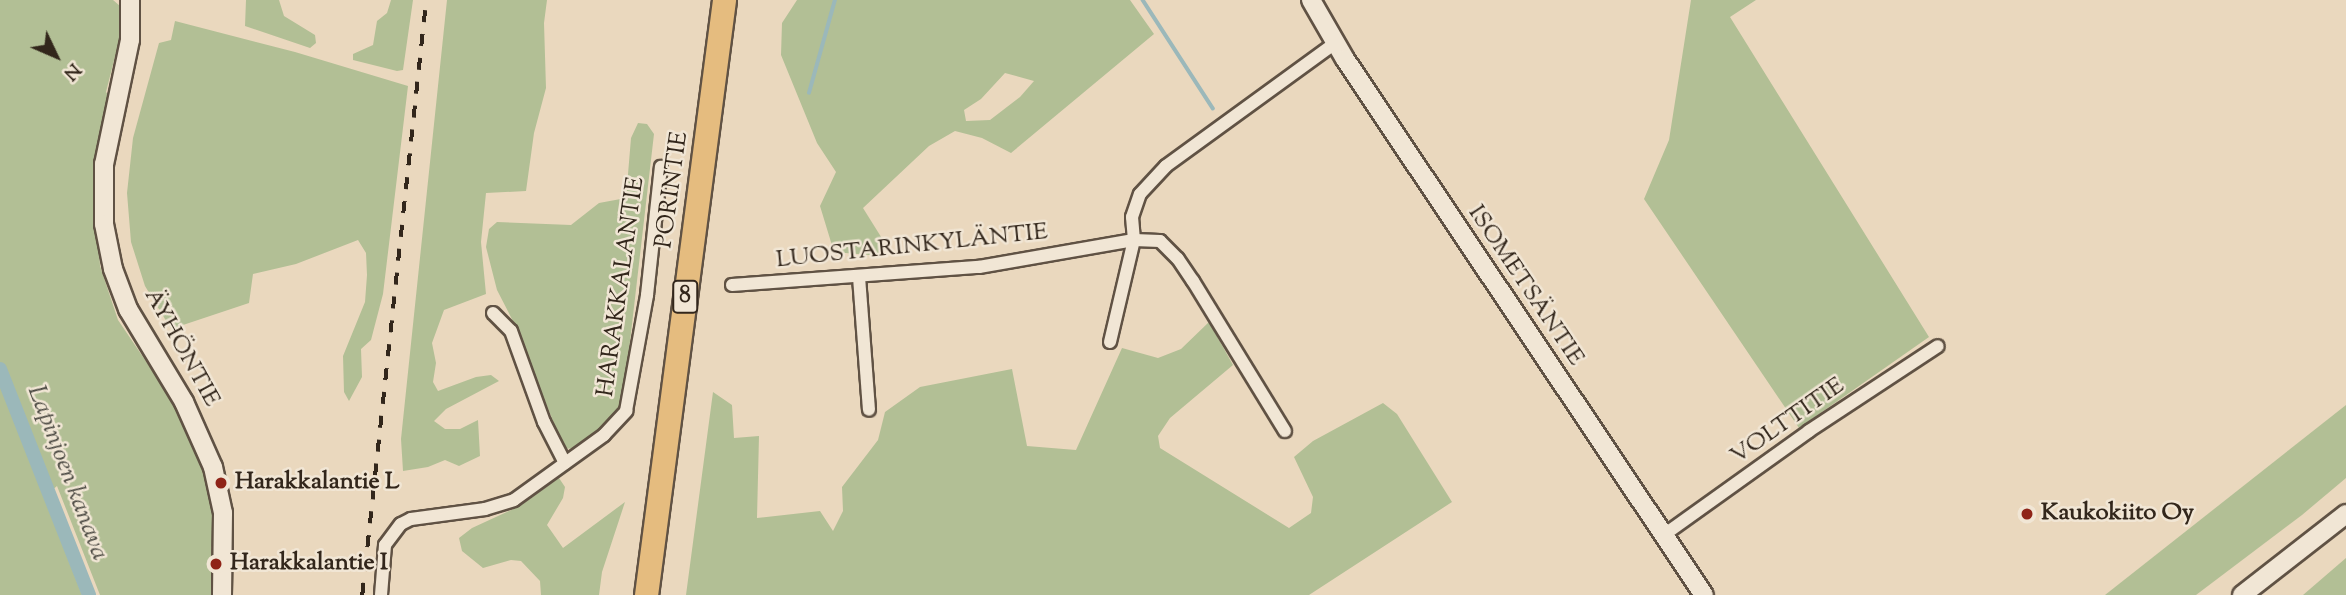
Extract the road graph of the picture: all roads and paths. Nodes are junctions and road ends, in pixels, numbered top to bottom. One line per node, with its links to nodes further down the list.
1 (130, 0): 18 (main road, ÄYHÖNTIE)
2 (709, 0): 20 (highway, PORINTIE / 8)
3 (724, 0): 21 (highway, PORINTIE / 8)
4 (1311, 0): 5 (main road, ISOMETSÄNTIE)
5 (1335, 43): 7 (street); 17 (main road, ISOMETSÄNTIE)
6 (661, 167): 15 (street, HARAKKALANTIE)
7 (1135, 240): 8 (street, LUOSTARINKYLÄNTIE); 11 (street); 14 (street)
8 (859, 277): 9 (street, LUOSTARINKYLÄNTIE); 13 (street)
9 (732, 285)
10 (493, 313): 15 (street)
11 (1110, 342)
12 (1938, 346): 17 (street, VOLTTITIE)
13 (869, 410)
14 (1285, 432)
15 (565, 463): 19 (street, HARAKKALANTIE)
16 (2346, 514): 23 (main road)
17 (1664, 535): 22 (main road, ISOMETSÄNTIE)
18 (222, 595)
19 (381, 595)
20 (633, 595)
21 (646, 595)
22 (1704, 595)
23 (2242, 595)

